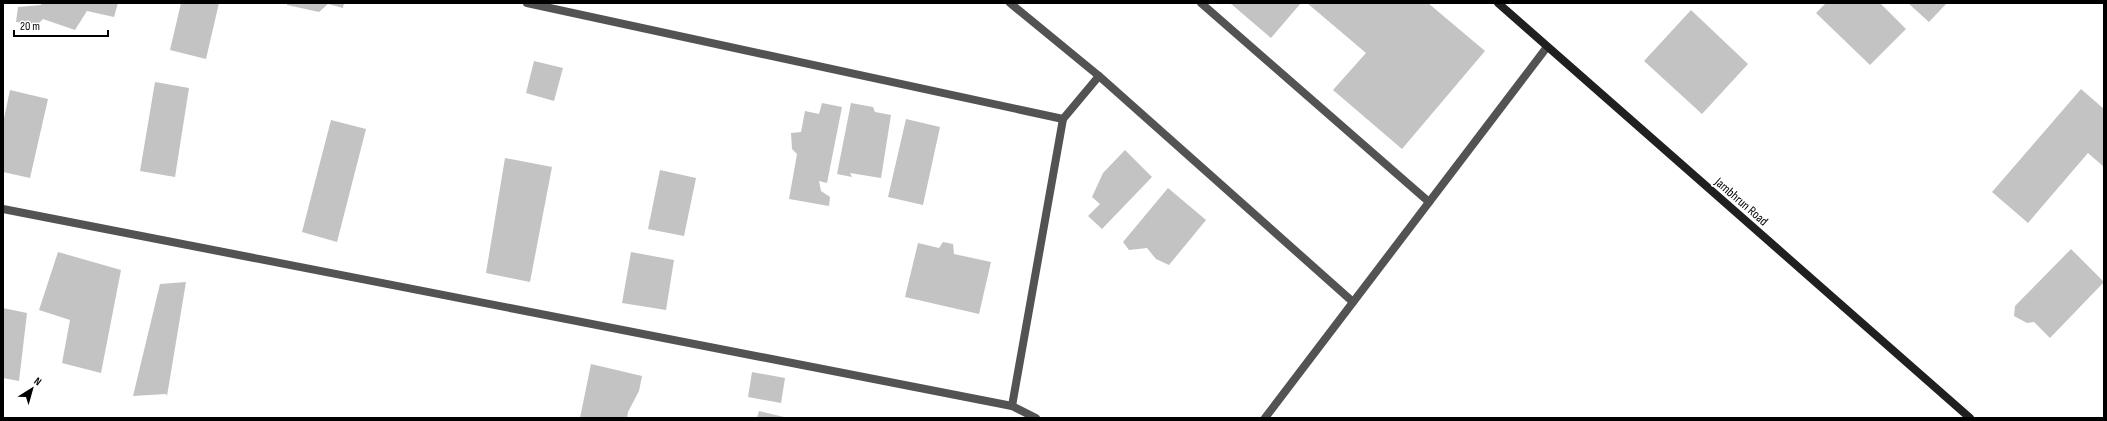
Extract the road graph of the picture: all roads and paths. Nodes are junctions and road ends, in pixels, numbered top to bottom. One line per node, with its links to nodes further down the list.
1 (527, 3): 7 (street)
2 (1010, 3): 6 (street)
3 (1201, 3): 8 (street)
4 (1498, 3): 5 (street, Jambhrun Road)
5 (1548, 47): 8 (street); 14 (street, Jambhrun Road)
6 (1099, 76): 7 (street); 10 (street)
7 (1063, 119): 11 (street)
8 (1429, 202): 10 (street)
9 (3, 209): 11 (street)
10 (1353, 302): 13 (street)
11 (1012, 406): 12 (street)
12 (1036, 418)
13 (1265, 418)
14 (1970, 418)

